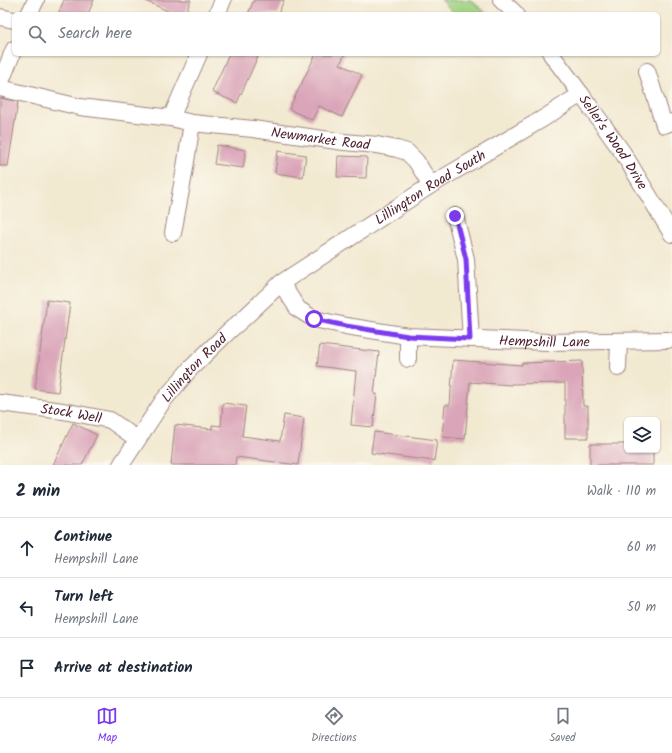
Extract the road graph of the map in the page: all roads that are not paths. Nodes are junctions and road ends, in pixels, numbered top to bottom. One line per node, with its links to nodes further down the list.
1 (36, 0): 4 (street)
2 (223, 0): 5 (street)
3 (501, 0): 6 (street)
4 (30, 12)
5 (218, 12)
6 (514, 12)
7 (0, 17): 8 (street)
8 (12, 20)
9 (12, 54): 13 (street)
10 (198, 56): 16 (street)
11 (552, 56): 15 (street, Seller's Wood Drive)
12 (647, 71): 17 (street)
13 (0, 84)
14 (0, 88): 16 (street, Newmarket Road)
15 (581, 94): 19 (street, Lillington Road South); 22 (street, Seller's Wood Drive)
16 (171, 118): 18 (street, Newmarket Road)
17 (672, 122)
18 (192, 123): 19 (street, Newmarket Road); 21 (street)
19 (431, 185): 23 (street, Lillington Road South)
20 (455, 216): 25 (street)
21 (173, 233)
22 (672, 234)
23 (281, 283): 24 (street, Hempshill Lane); 31 (street, Lillington Road)
24 (408, 336): 25 (street, Hempshill Lane); 28 (street)
25 (470, 339): 27 (street, Hempshill Lane)
26 (668, 340): 27 (street, Hempshill Lane)
27 (619, 341): 29 (street)
28 (408, 359)
29 (618, 368)
30 (0, 403): 31 (street, Stock Well)
31 (137, 439): 32 (street, Lillington Road)
32 (121, 465)

